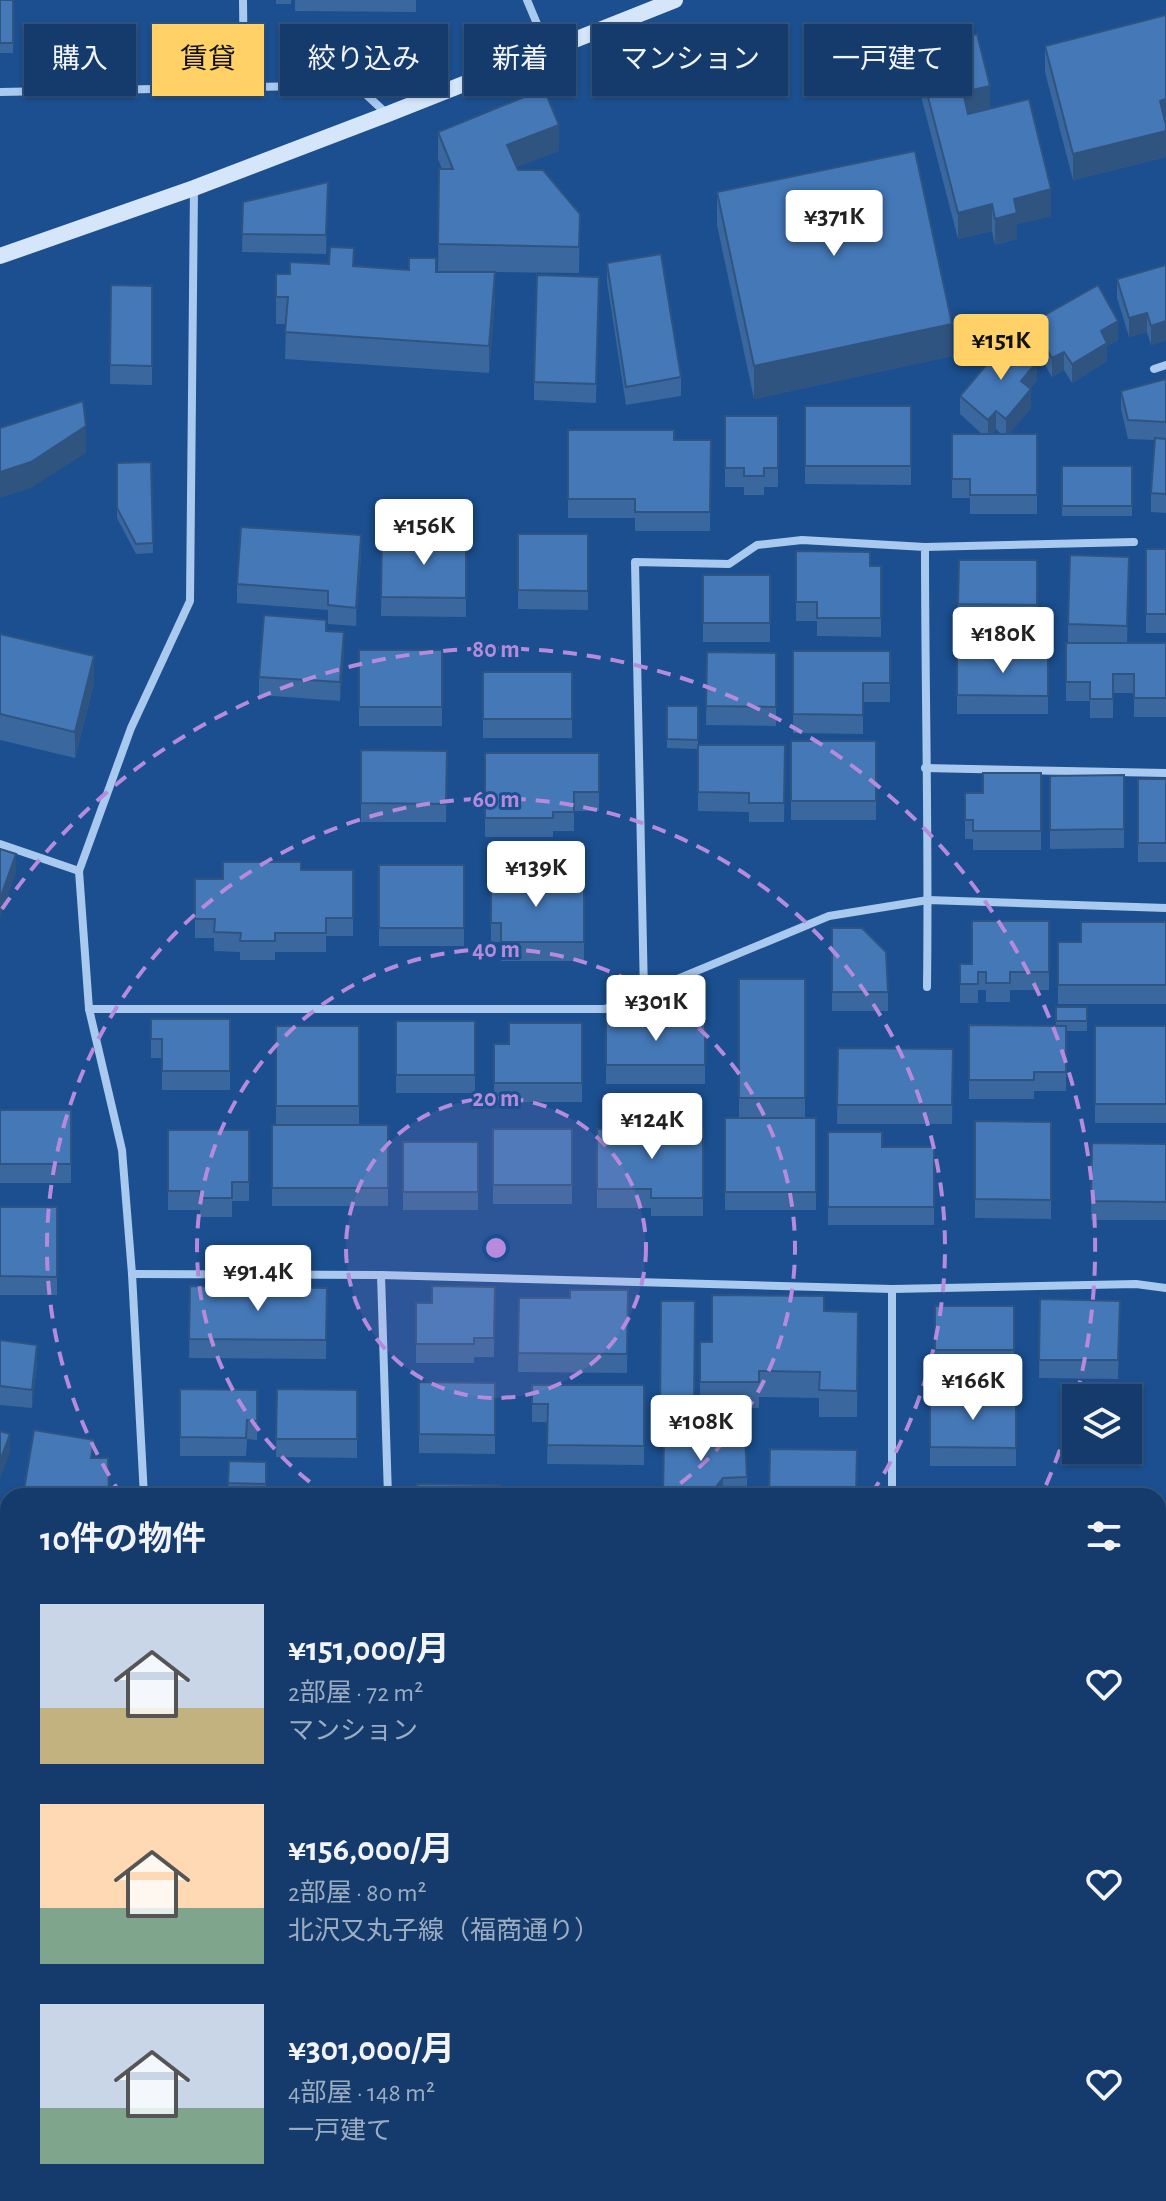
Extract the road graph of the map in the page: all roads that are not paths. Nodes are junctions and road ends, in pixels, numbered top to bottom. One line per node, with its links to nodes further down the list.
1 (243, 0): 4 (street)
2 (527, 0): 5 (street)
3 (675, 0): 6 (street)
4 (243, 24)
5 (537, 24)
6 (576, 39)
7 (464, 84): 11 (street)
8 (264, 86): 11 (street)
9 (152, 88): 10 (street)
10 (0, 92)
11 (388, 114): 12 (street)
12 (194, 188): 13 (street); 21 (street)
13 (0, 256)
14 (1166, 365): 15 (street)
15 (1154, 369)
16 (1134, 542): 17 (street)
17 (925, 547): 18 (street); 25 (street)
18 (925, 768): 19 (street); 22 (street)
19 (1166, 773)
20 (0, 844): 21 (street)
21 (79, 871): 26 (street)
22 (928, 900): 23 (street); 24 (street); 25 (street)
23 (1166, 908)
24 (927, 987)
25 (644, 994): 26 (street)
26 (89, 1009): 27 (street)
27 (132, 1274): 28 (street); 31 (street)
28 (381, 1275): 30 (street); 32 (street)
29 (1166, 1288): 30 (street)
30 (892, 1289): 33 (street)
31 (144, 1488)
32 (388, 1488)
33 (892, 1488)

